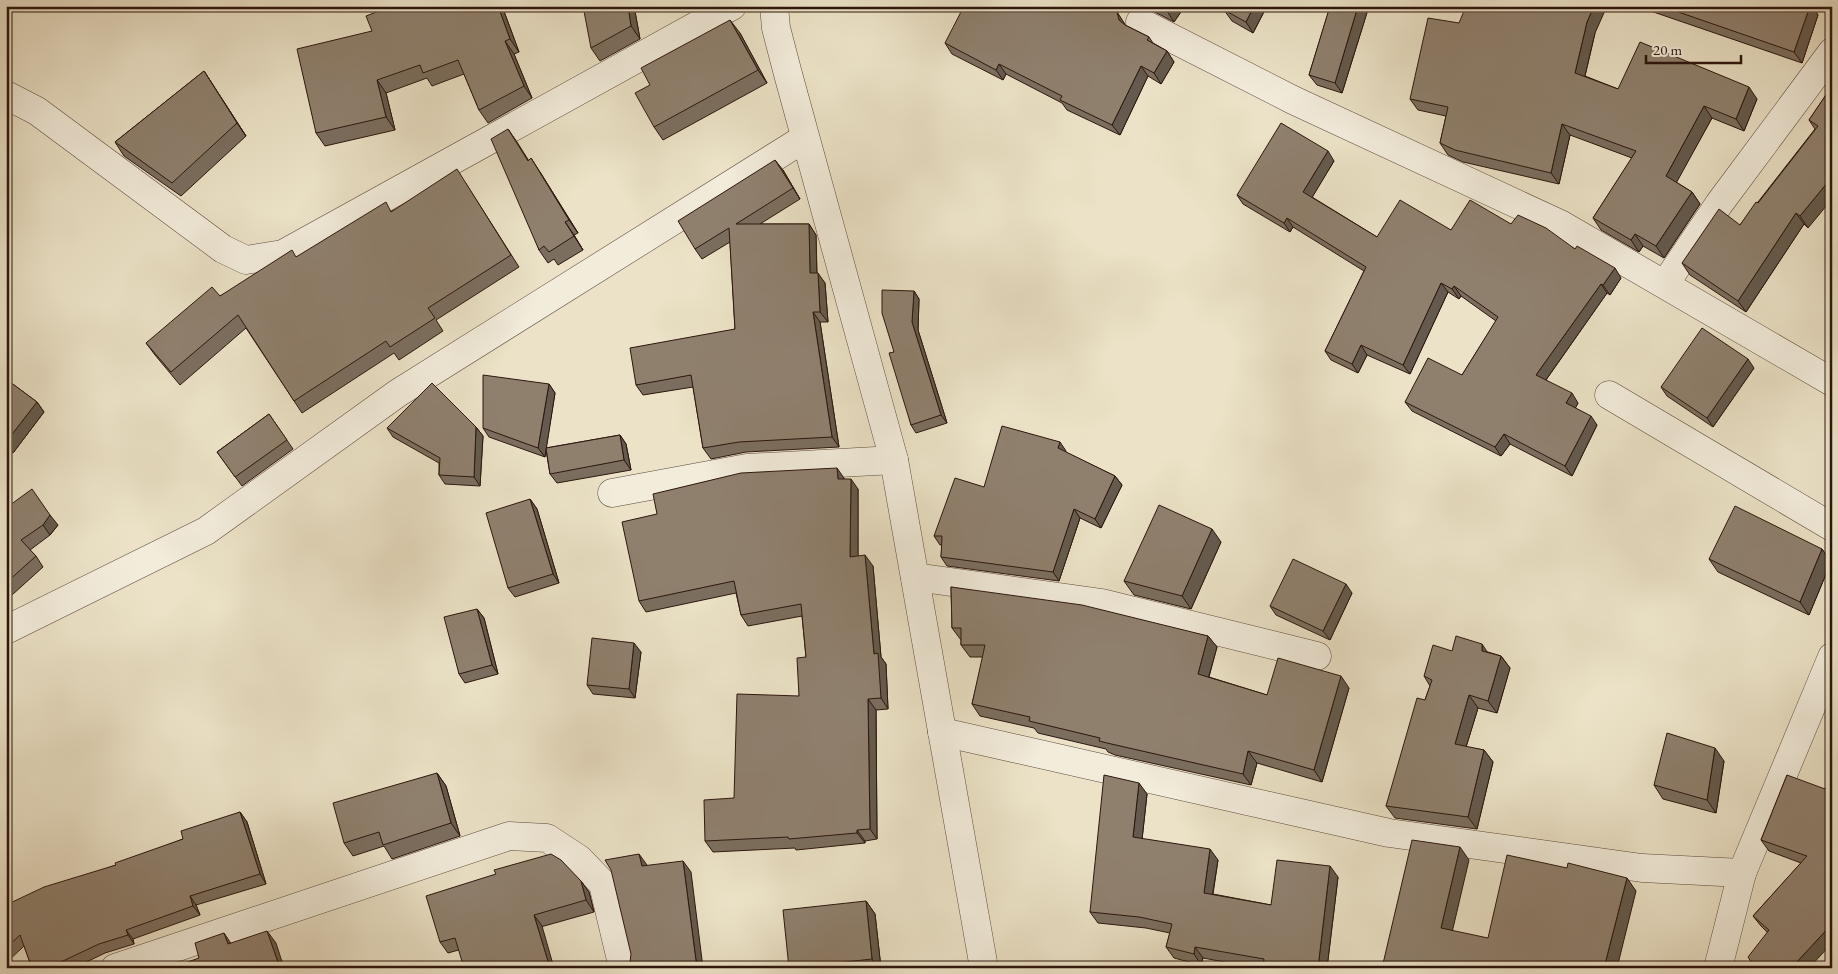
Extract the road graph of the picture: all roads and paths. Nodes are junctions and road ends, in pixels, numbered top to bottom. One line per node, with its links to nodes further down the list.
1 (732, 6): 5 (street)
2 (774, 6): 6 (street)
3 (1140, 22): 7 (street)
4 (1832, 52): 7 (street)
5 (6, 95)
6 (805, 138): 10 (street); 14 (street)
7 (1665, 284): 8 (street)
8 (1832, 382)
9 (1609, 395): 12 (street)
10 (894, 460): 11 (street); 13 (street)
11 (612, 493)
12 (1832, 527)
13 (915, 577): 15 (street); 17 (street)
14 (6, 630)
15 (1317, 656)
16 (1832, 657): 18 (street)
17 (942, 732): 18 (street); 21 (street)
18 (1742, 873): 22 (street)
19 (115, 968): 20 (street)
20 (623, 968)
21 (984, 968)
22 (1718, 968)

